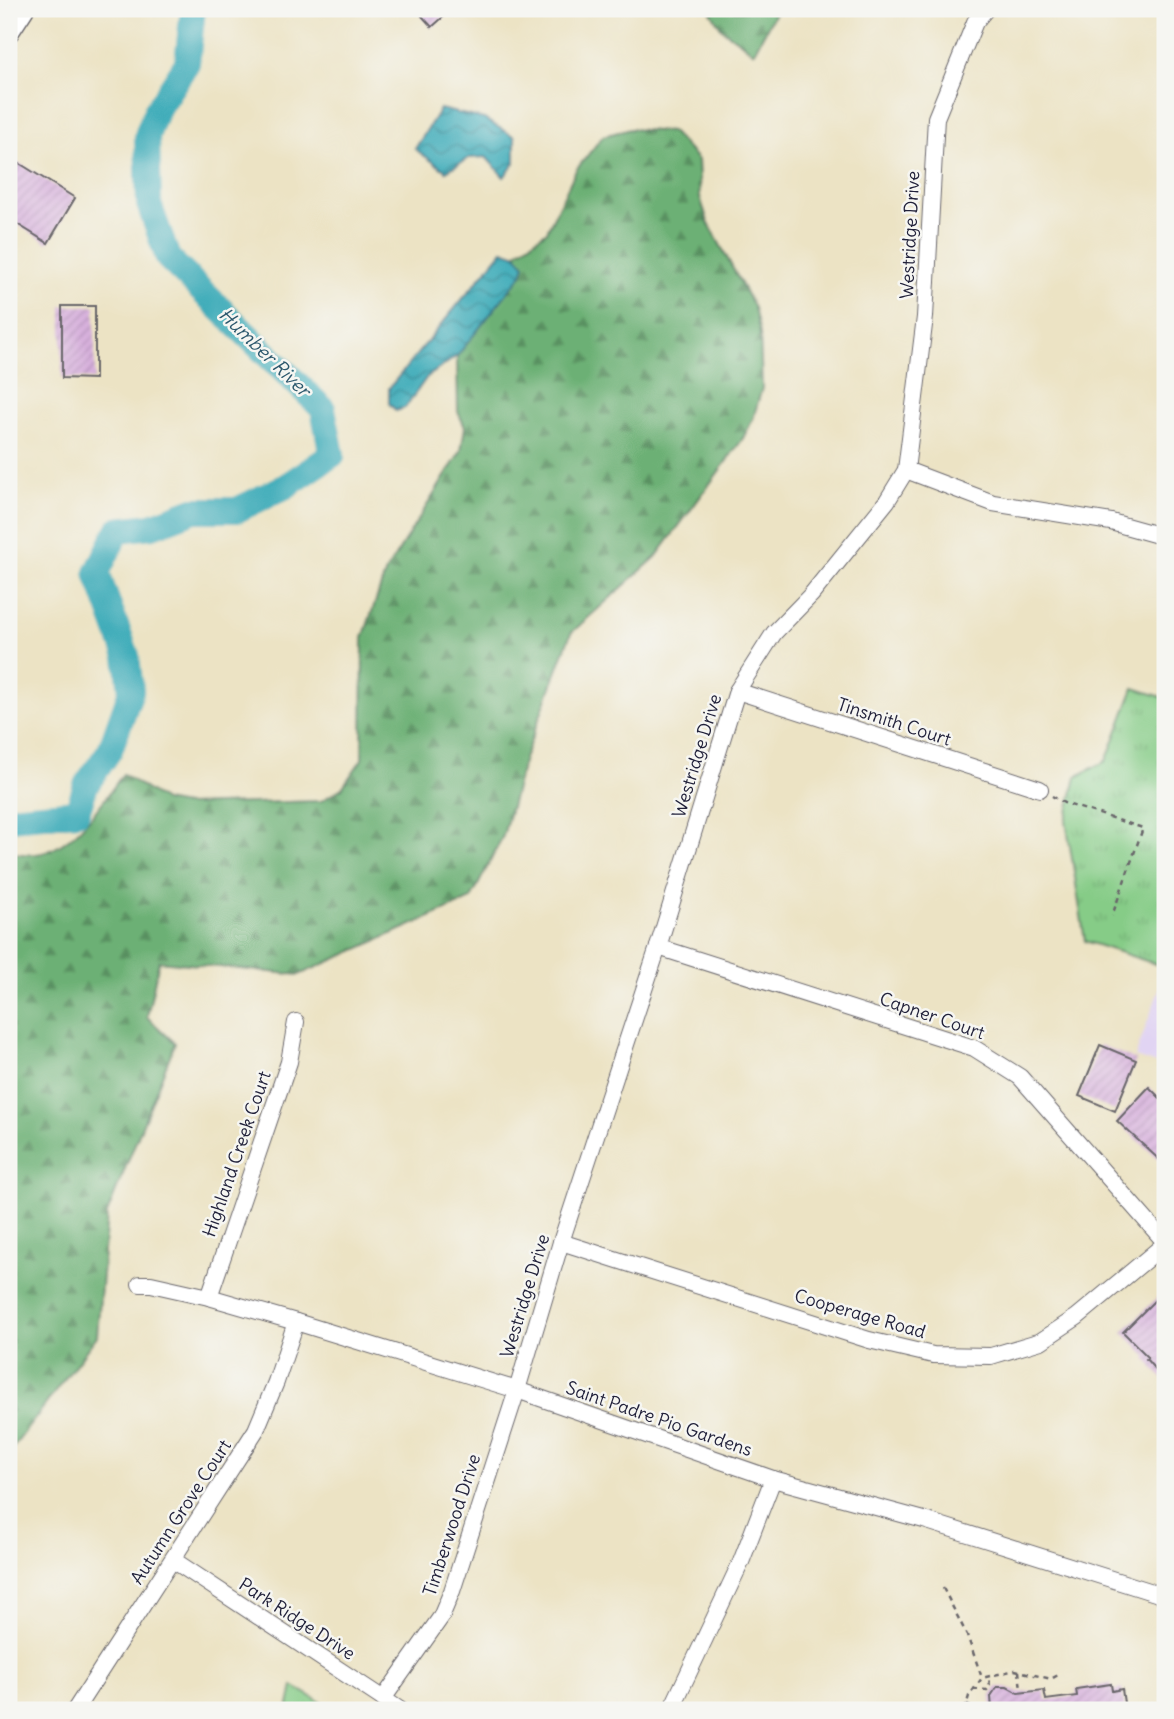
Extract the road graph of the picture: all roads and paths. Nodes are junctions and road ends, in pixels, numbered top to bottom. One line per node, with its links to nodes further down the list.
1 (24, 9): 3 (main road)
2 (986, 9): 4 (street, Westridge Drive)
3 (9, 32)
4 (906, 470): 5 (street); 6 (street, Westridge Drive)
5 (1165, 537)
6 (737, 691): 7 (street, Tinsmith Court); 9 (street, Westridge Drive)
7 (1040, 789): 8 (path)
8 (1112, 916)
9 (658, 947): 11 (street, Westridge Drive); 12 (street, Capner Court)
10 (296, 1022): 14 (street, Highland Creek Court)
11 (561, 1242): 12 (street, Cooperage Road); 16 (street, Westridge Drive)
12 (1165, 1243)
13 (140, 1284): 14 (street, Saint Padre Pio Gardens)
14 (209, 1297): 15 (street, Saint Padre Pio Gardens)
15 (296, 1322): 16 (street, Saint Padre Pio Gardens); 18 (street, Autumn Grove Court)
16 (517, 1390): 17 (street, Saint Padre Pio Gardens); 27 (street, Timberwood Drive)
17 (773, 1479): 20 (street, Saint Padre Pio Gardens); 31 (street)
18 (173, 1560): 27 (street, Park Ridge Drive); 29 (street, Autumn Grove Court)
19 (943, 1588): 24 (path)
20 (1165, 1596)
21 (1019, 1671): 22 (path); 23 (path); 26 (path)
22 (1060, 1674)
23 (989, 1676): 24 (path); 25 (path)
24 (982, 1678): 25 (path)
25 (973, 1689): 28 (path)
26 (1021, 1689)
27 (383, 1699): 30 (street, Park Ridge Drive)
28 (966, 1705): 32 (path); 33 (path)
29 (75, 1710)
30 (400, 1710)
31 (671, 1710)
32 (965, 1710)
33 (976, 1710)

